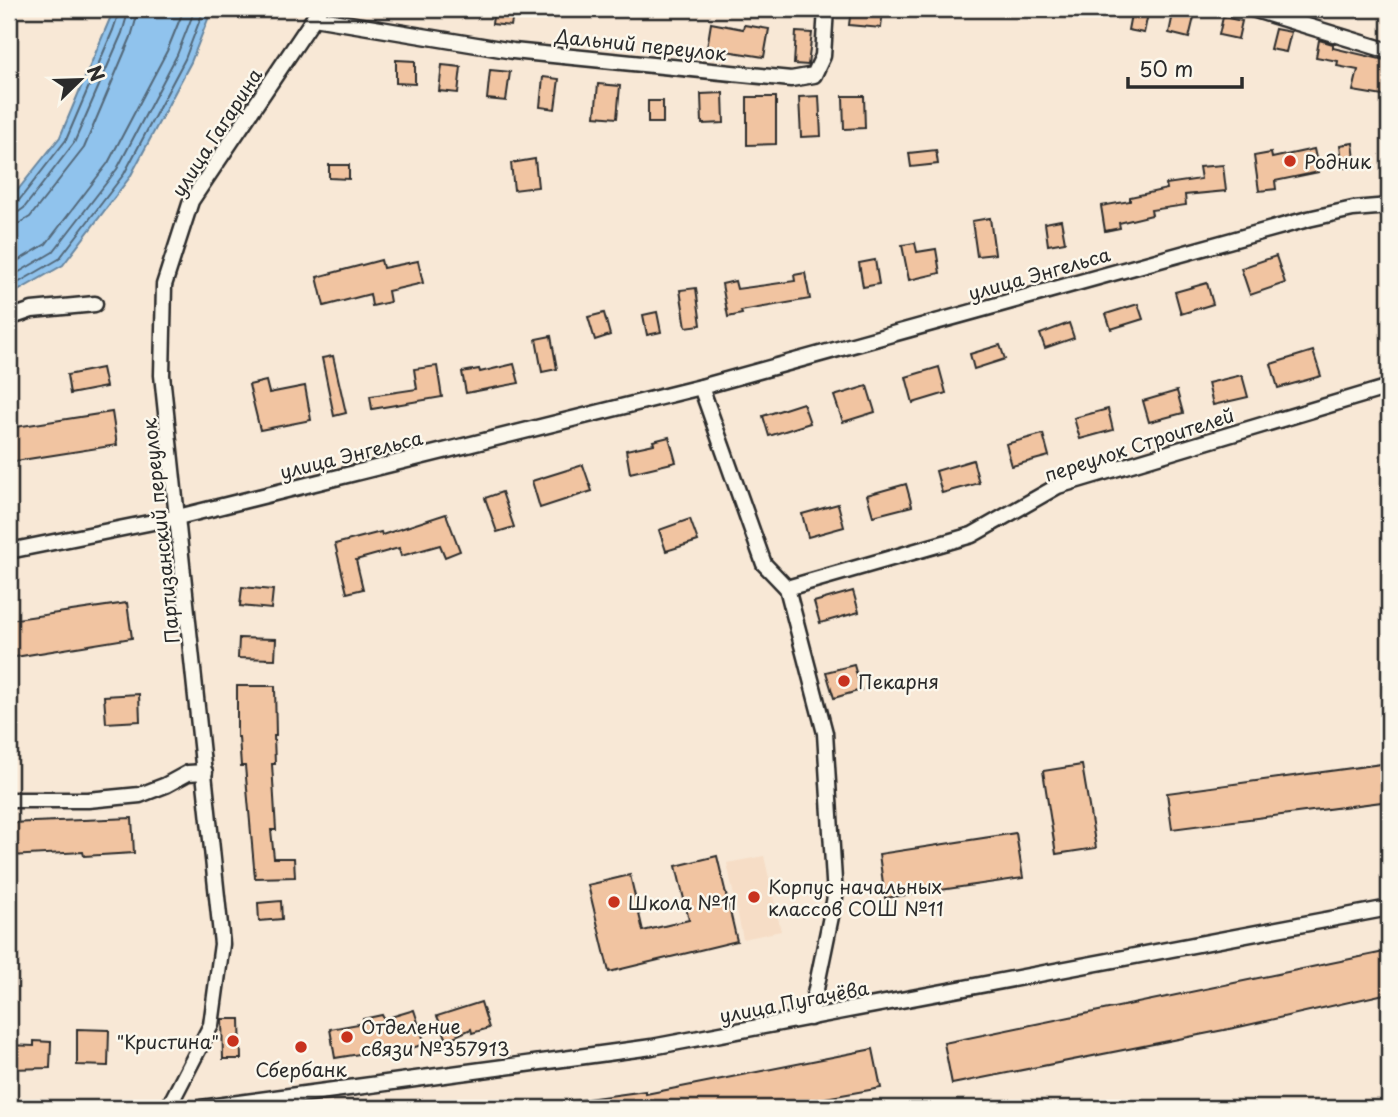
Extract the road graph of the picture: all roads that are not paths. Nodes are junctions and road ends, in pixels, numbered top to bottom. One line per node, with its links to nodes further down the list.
1 (826, 9): 3 (street, Дальний переулок)
2 (1252, 9): 4 (street)
3 (317, 13): 6 (street, улица Гагарина)
4 (1389, 51)
5 (1389, 205): 9 (street, улица Энгельса)
6 (164, 285): 11 (street, Партизанский переулок)
7 (94, 304): 8 (street)
8 (9, 318)
9 (701, 387): 11 (street, улица Энгельса); 13 (street)
10 (1389, 387): 13 (street, переулок Строителей)
11 (178, 517): 12 (street, улица Энгельса); 14 (street, Партизанский переулок)
12 (9, 551)
13 (787, 588): 17 (street)
14 (205, 772): 15 (street); 18 (street, Партизанский переулок)
15 (9, 800)
16 (1389, 908): 17 (street, улица Пугачёва)
17 (810, 1018): 19 (street, улица Пугачёва)
18 (168, 1108)
19 (201, 1108)

